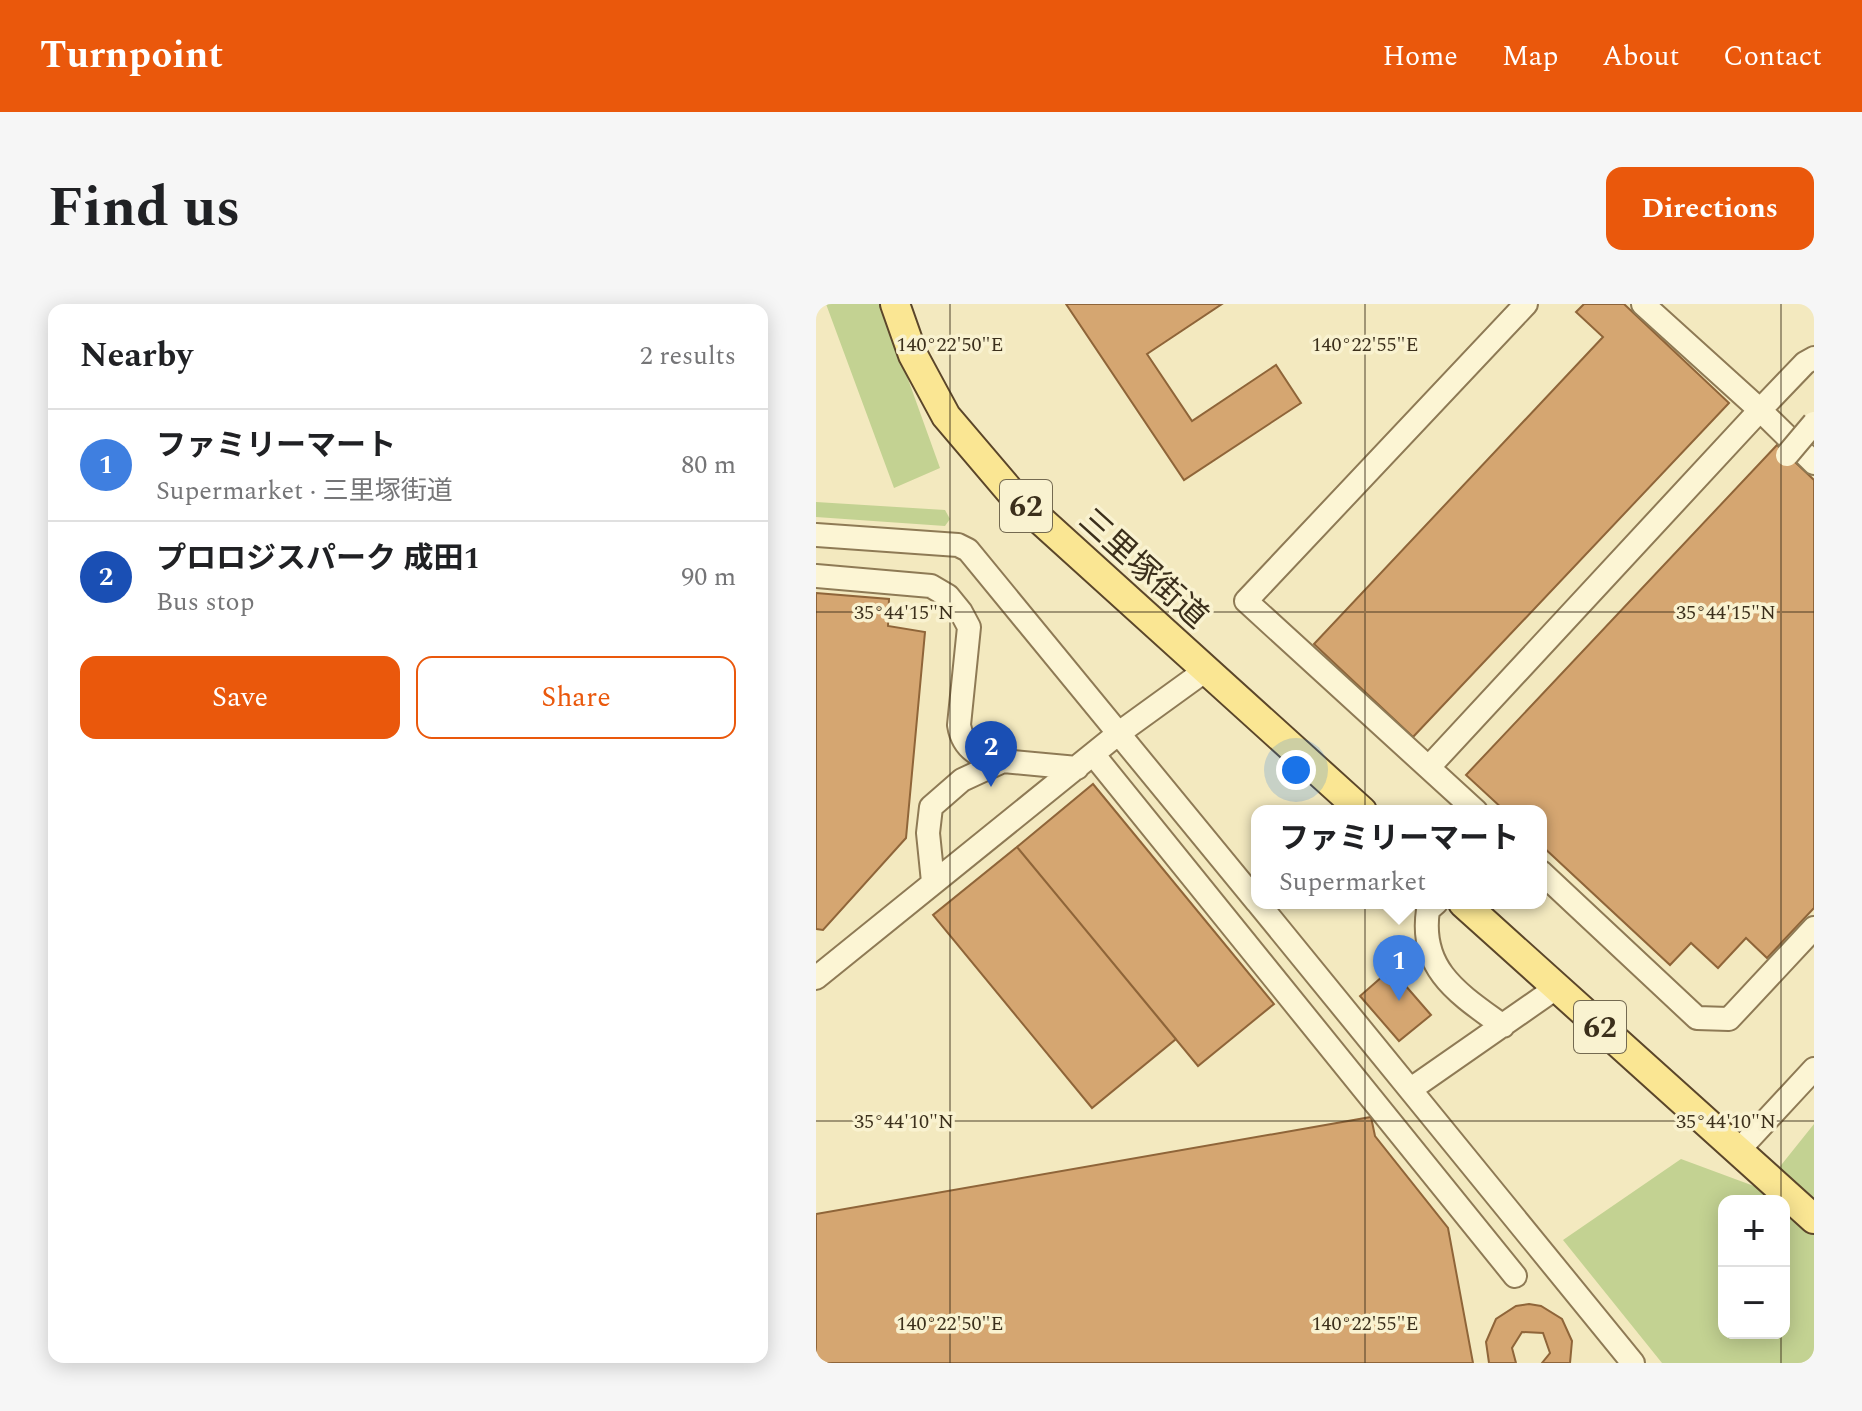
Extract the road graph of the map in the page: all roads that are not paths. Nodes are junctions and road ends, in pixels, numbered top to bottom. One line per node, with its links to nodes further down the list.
1 (895, 304): 11 (main road, 三里塚街道 / 62)
2 (1526, 304): 15 (street)
3 (1643, 304): 5 (street)
4 (1814, 358): 5 (street)
5 (1760, 410): 8 (street); 15 (street)
6 (1814, 423): 7 (street, bridge)
7 (1787, 455)
8 (1814, 463)
9 (816, 535): 12 (street)
10 (816, 576): 13 (street)
11 (1206, 670): 12 (street); 16 (main road, 三里塚街道 / 62)
12 (1119, 733): 14 (street); 20 (street)
13 (1003, 761): 14 (street); 19 (street)
14 (1085, 761): 19 (street); 32 (street)
15 (1429, 767): 17 (street)
16 (1355, 805)
17 (1470, 805)
18 (1547, 878): 24 (street)
19 (933, 882): 25 (street)
20 (1251, 893)
21 (1264, 909): 29 (street)
22 (1429, 909): 27 (street)
23 (1470, 909): 26 (main road, 62)
24 (1814, 928)
25 (816, 978)
26 (1556, 988): 27 (street); 30 (main road, 62)
27 (1503, 1026): 29 (street)
28 (1814, 1069): 30 (street)
29 (1411, 1089): 33 (street)
30 (1737, 1152): 31 (main road, 62)
31 (1814, 1219)
32 (1515, 1276)
33 (1633, 1363)

